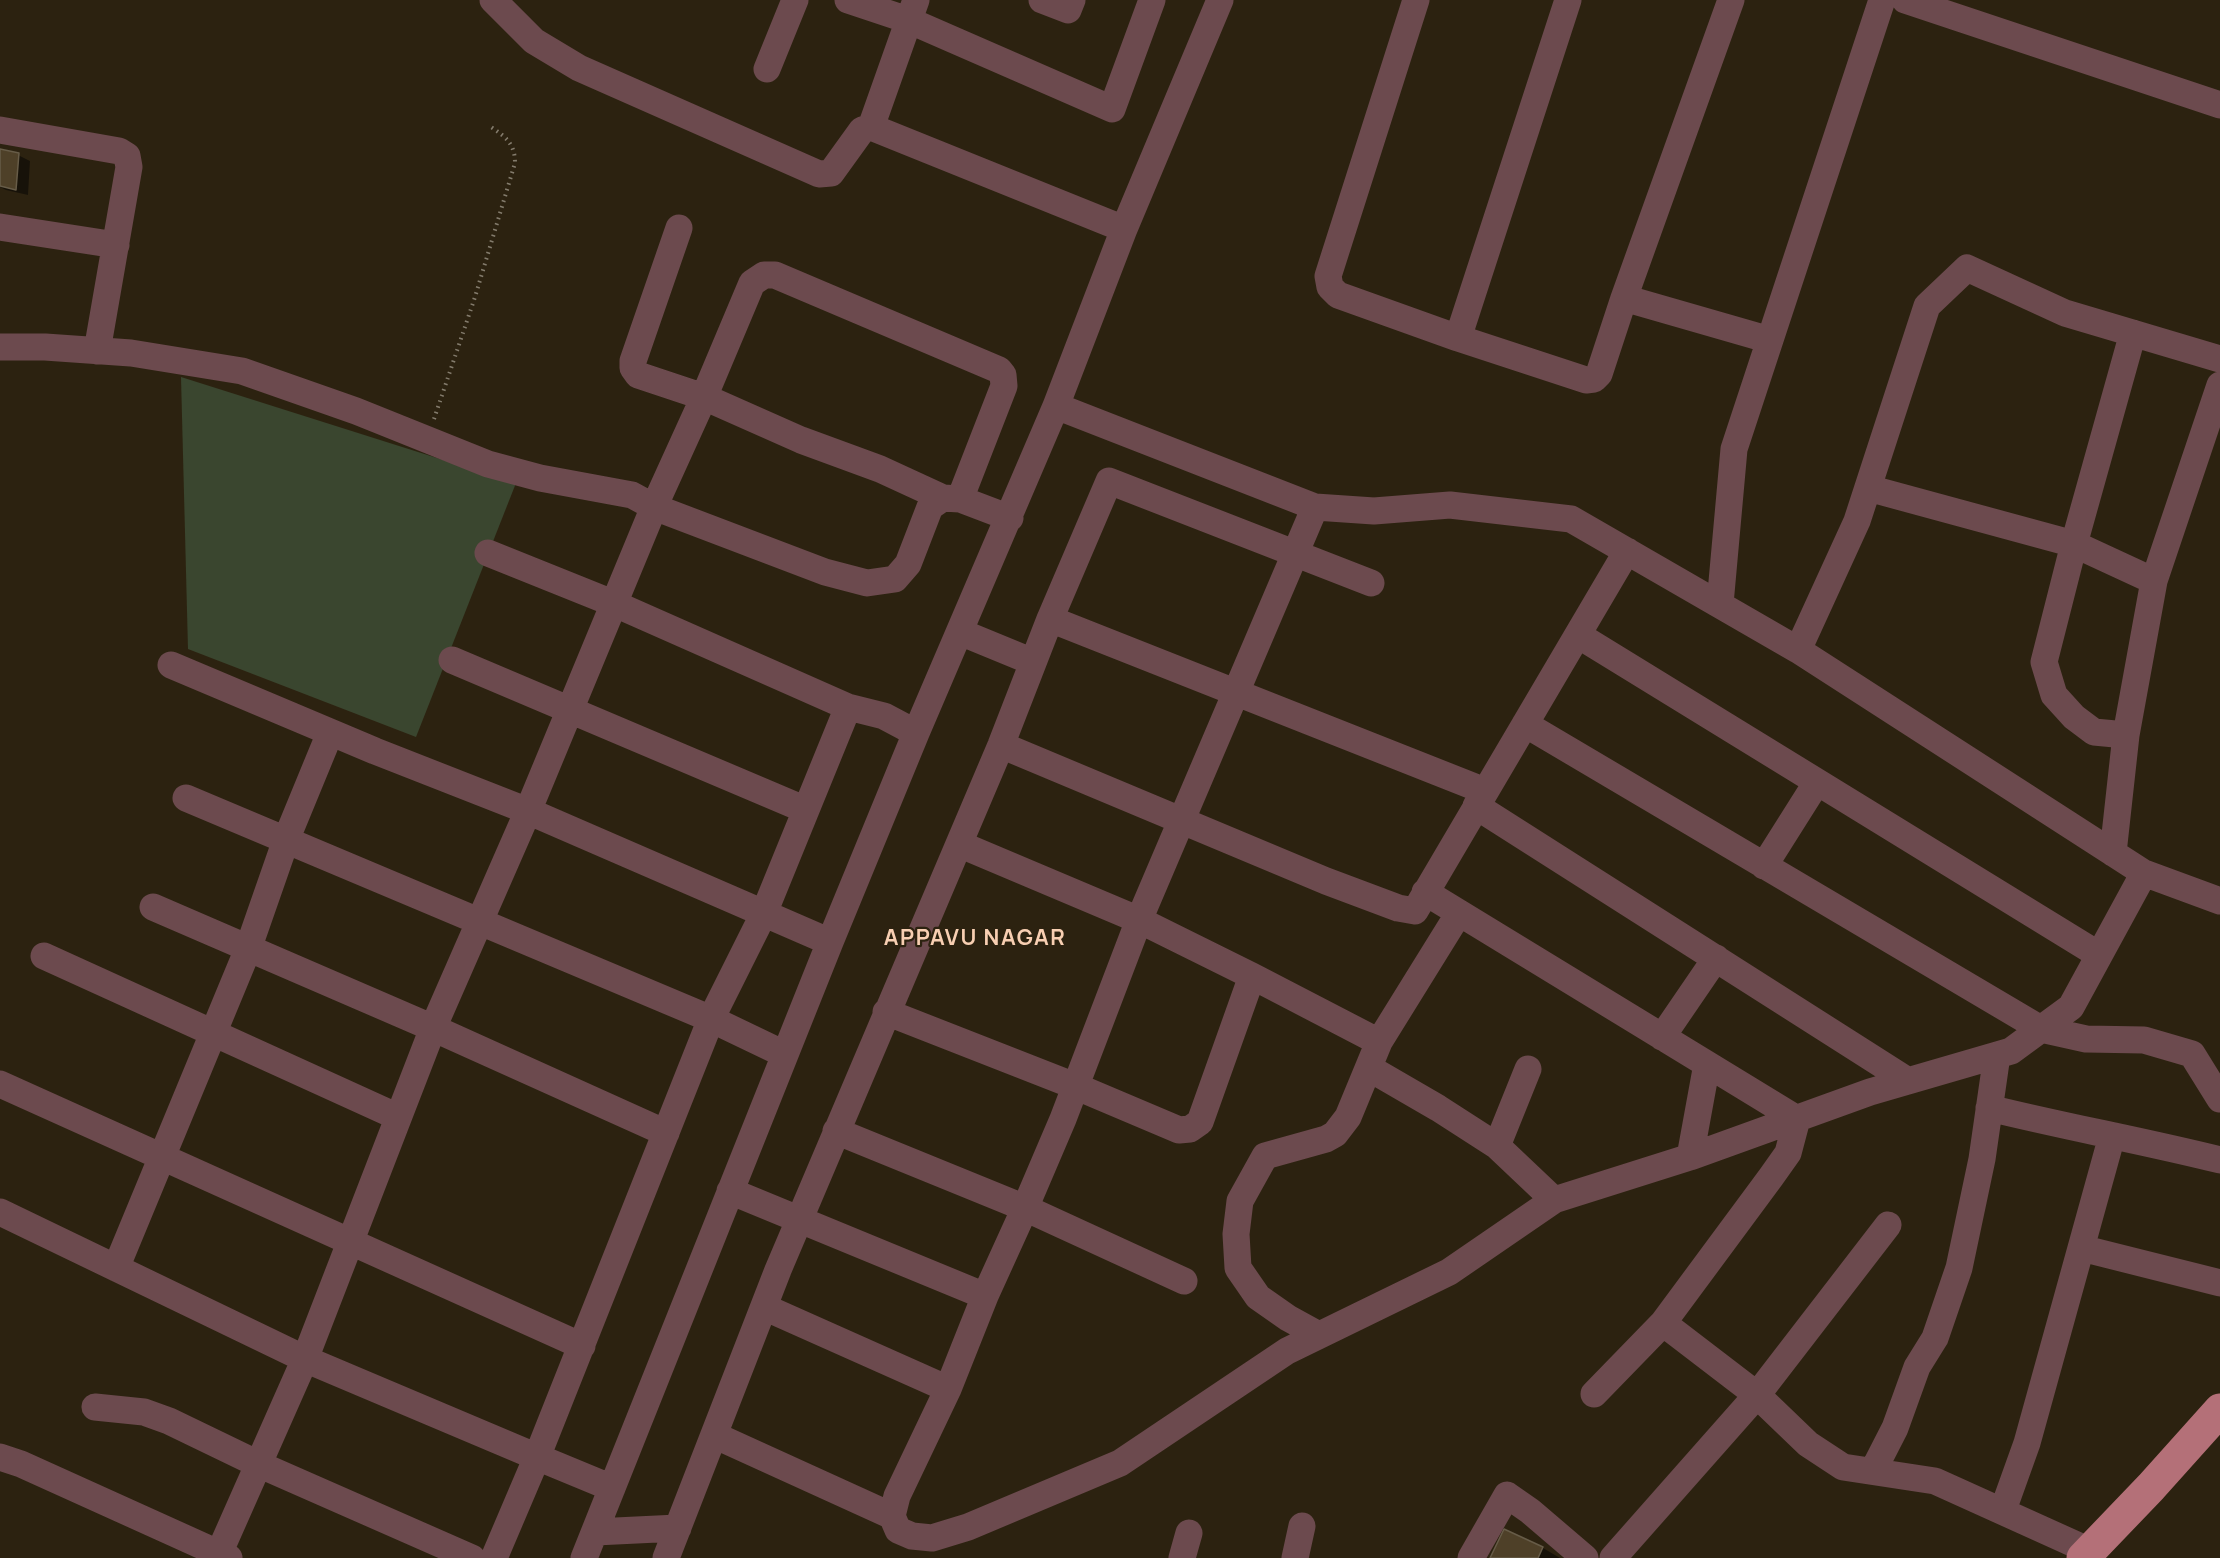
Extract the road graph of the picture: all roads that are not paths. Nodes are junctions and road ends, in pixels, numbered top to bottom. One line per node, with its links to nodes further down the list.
1 (493, 0): 16 (street)
2 (795, 0): 14 (street)
3 (848, 0): 13 (street)
4 (1042, 0): 5 (street)
5 (1072, 0)
6 (1152, 0): 13 (street)
7 (1220, 0): 20 (street)
8 (1416, 0): 24 (street)
9 (1568, 0): 24 (street)
10 (1731, 0): 22 (street)
11 (1882, 0): 25 (street)
12 (1905, 0): 15 (street)
13 (912, 10): 16 (street)
14 (766, 69)
15 (2220, 105)
16 (871, 127): 20 (street)
17 (0, 130): 21 (street)
18 (0, 227): 21 (street)
19 (679, 228): 30 (street)
20 (1124, 229): 31 (street)
21 (116, 245): 27 (street)
22 (1624, 298): 24 (street); 25 (street)
23 (2133, 333): 28 (street); 32 (street); 37 (street)
24 (1458, 338)
25 (1770, 340): 44 (street)
26 (0, 347): 27 (street)
27 (97, 351): 34 (street)
28 (2220, 359)
29 (2220, 385): 41 (street)
30 (704, 398): 33 (street); 33 (street); 34 (street)
31 (1056, 406): 35 (street); 36 (street)
32 (1868, 488): 37 (street); 48 (street)
33 (952, 499): 34 (street); 36 (street)
34 (654, 507): 43 (street)
35 (1315, 507): 38 (street); 40 (street)
36 (1010, 518): 46 (street)
37 (2074, 543): 41 (street); 58 (street)
38 (1627, 551): 44 (street); 47 (street)
39 (488, 553): 43 (street)
40 (1293, 554): 42 (street); 45 (street); 52 (street)
41 (2154, 581): 58 (street)
42 (1371, 583)
43 (615, 604): 53 (street); 54 (street)
44 (1720, 604): 48 (street)
45 (1050, 619): 50 (street); 52 (street)
46 (960, 633): 50 (street); 57 (street)
47 (1578, 635): 55 (street); 60 (street)
48 (1798, 650): 68 (street)
49 (452, 660): 54 (street)
50 (1033, 662): 59 (street)
51 (171, 665): 56 (street)
52 (1236, 693): 62 (street); 65 (street)
53 (848, 707): 57 (street); 63 (street)
54 (569, 709): 63 (street); 64 (street)
55 (1525, 724): 62 (street); 69 (street)
56 (330, 733): 64 (street); 66 (street)
57 (916, 733): 78 (street)
58 (2126, 735): 68 (street)
59 (1001, 745): 65 (street); 67 (street)
60 (1817, 782): 69 (street); 80 (street)
61 (186, 798): 66 (street)
62 (1481, 798): 71 (street); 82 (street)
63 (806, 810): 74 (street)
64 (528, 811): 74 (street); 77 (street)
65 (1182, 822): 71 (street); 76 (street)
66 (286, 840): 77 (street); 79 (street)
67 (959, 844): 76 (street); 84 (street)
68 (2113, 853): 70 (street)
69 (1764, 866): 87 (street)
70 (2144, 873): 72 (street); 80 (street)
71 (1425, 892): 75 (street)
72 (2220, 901)
73 (153, 907): 79 (street)
74 (764, 912): 78 (street); 85 (street)
75 (1459, 913): 89 (street); 90 (street)
76 (1139, 920): 83 (street); 98 (street)
77 (480, 923): 85 (street); 86 (street)
78 (830, 942): 91 (street)
79 (248, 949): 86 (street); 88 (street)
80 (2099, 955): 87 (street)
81 (44, 956): 88 (street)
82 (1716, 958): 89 (street); 96 (street)
83 (1252, 976): 90 (street); 98 (street)
84 (886, 1012): 98 (street); 103 (street)
85 (711, 1019): 91 (street); 104 (street)
86 (433, 1028): 101 (street); 104 (street)
87 (2041, 1029): 92 (street); 99 (street)
88 (213, 1034): 101 (street); 108 (street)
89 (1662, 1037): 93 (street)
90 (1379, 1042): 94 (street)
91 (784, 1054): 110 (street)
92 (1997, 1055): 96 (street); 100 (street)
93 (1707, 1064): 102 (street); 107 (street)
94 (1369, 1068): 106 (street); 124 (street)
95 (1528, 1069): 106 (street)
96 (1908, 1081): 102 (street)
97 (0, 1084): 108 (street)
98 (1075, 1086): 112 (street)
99 (2220, 1099)
100 (1989, 1108): 105 (street); 136 (street)
101 (398, 1117): 116 (street)
102 (1797, 1119): 107 (street); 123 (street)
103 (836, 1131): 112 (street); 114 (street)
104 (666, 1133): 125 (street)
105 (2112, 1136): 109 (street); 117 (street)
106 (1497, 1146): 111 (street)
107 (1690, 1157): 111 (street)
108 (162, 1158): 116 (street); 118 (street)
109 (2220, 1160)
110 (730, 1191): 114 (street); 137 (street)
111 (1554, 1200): 124 (street)
112 (1025, 1208): 119 (street); 121 (street)
113 (0, 1212): 118 (street)
114 (799, 1219): 121 (street); 122 (street)
115 (1888, 1225): 129 (street)
116 (350, 1240): 125 (street); 126 (street)
117 (2081, 1248): 120 (street); 138 (street)
118 (116, 1268): 126 (street)
119 (1184, 1281)
120 (2220, 1283)
121 (985, 1296): 127 (street)
122 (764, 1307): 127 (street); 132 (street)
123 (1663, 1323): 128 (street); 129 (street)
124 (1319, 1335): 139 (street)
125 (582, 1346): 134 (street)
126 (305, 1359): 134 (street); 135 (street)
127 (948, 1389): 139 (street)
128 (1594, 1394)
129 (1757, 1395): 136 (street); 152 (street)
130 (95, 1407): 135 (street)
131 (2220, 1410): 143 (main road)
132 (714, 1435): 139 (street); 141 (street)
133 (0, 1457): 144 (street)
134 (537, 1457): 137 (street); 147 (street)
135 (258, 1464): 144 (street); 146 (street)
136 (1873, 1471): 138 (street)
137 (612, 1488): 142 (street)
138 (2003, 1510): 143 (street)
139 (892, 1516)
140 (1302, 1527): 149 (street)
141 (678, 1528): 142 (street); 145 (street)
142 (595, 1532): 148 (street)
143 (2087, 1555)
144 (221, 1556)
145 (670, 1557)
146 (472, 1558)
147 (494, 1558)
148 (584, 1558)
149 (1294, 1558)
150 (1471, 1558): 151 (street)
151 (1585, 1558)
152 (1613, 1558)

